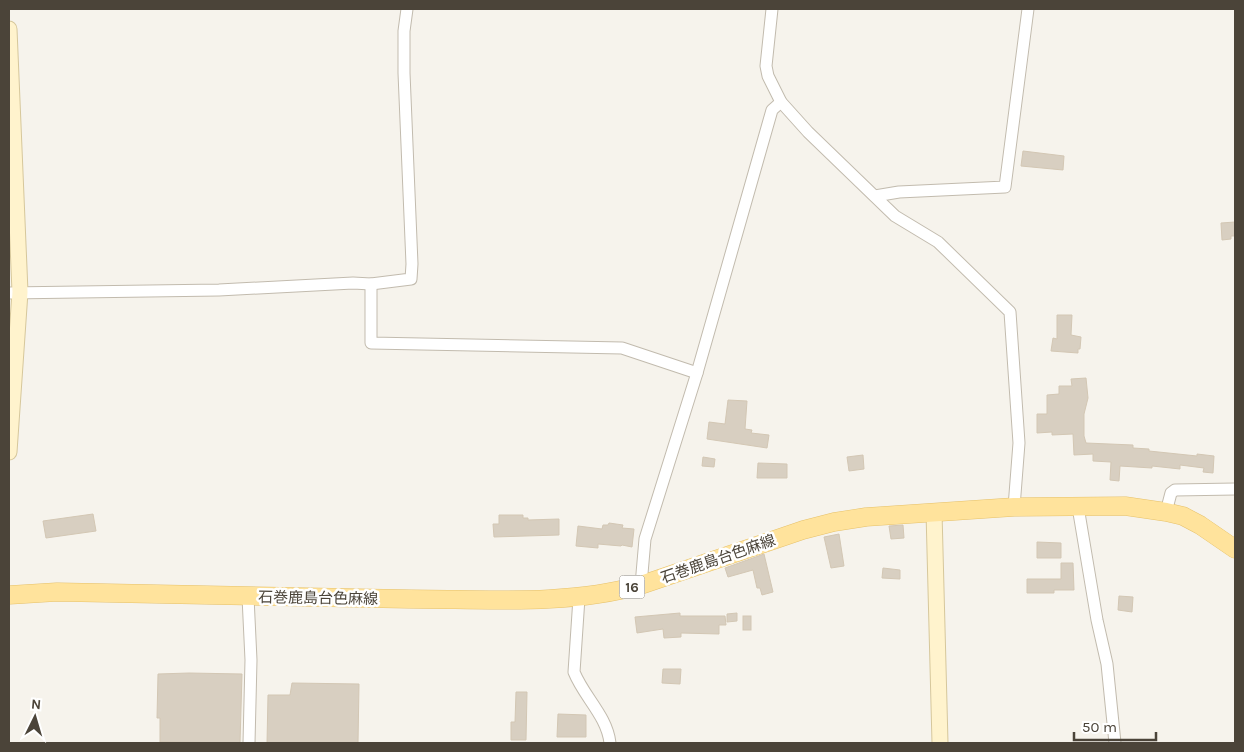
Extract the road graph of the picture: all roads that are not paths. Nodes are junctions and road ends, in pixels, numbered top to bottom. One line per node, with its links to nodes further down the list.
1 (407, 9): 7 (street)
2 (772, 9): 5 (street)
3 (1028, 9): 6 (street)
4 (9, 30): 8 (main road)
5 (781, 102): 6 (street); 9 (street)
6 (875, 196): 12 (street)
7 (370, 284): 8 (street); 9 (street)
8 (14, 292): 10 (main road)
9 (697, 373): 17 (street)
10 (9, 452)
11 (1235, 489): 15 (street)
12 (1014, 507): 13 (main road, 石巻鹿島台色麻線 / 16); 14 (main road, 石巻鹿島台色麻線 / 16)
13 (1078, 507): 15 (main road, 石巻鹿島台色麻線 / 16); 24 (street)
14 (934, 512): 17 (main road, 石巻鹿島台色麻線 / 16); 23 (main road)
15 (1166, 512): 16 (main road, 石巻鹿島台色麻線 / 16)
16 (1235, 549)
17 (642, 585): 20 (main road, 石巻鹿島台色麻線 / 16)
18 (9, 595): 19 (main road, 石巻鹿島台色麻線 / 16)
19 (248, 597): 20 (main road, 石巻鹿島台色麻線 / 16); 21 (street)
20 (579, 598): 22 (street)
21 (250, 743)
22 (610, 743)
23 (940, 743)
24 (1115, 743)

